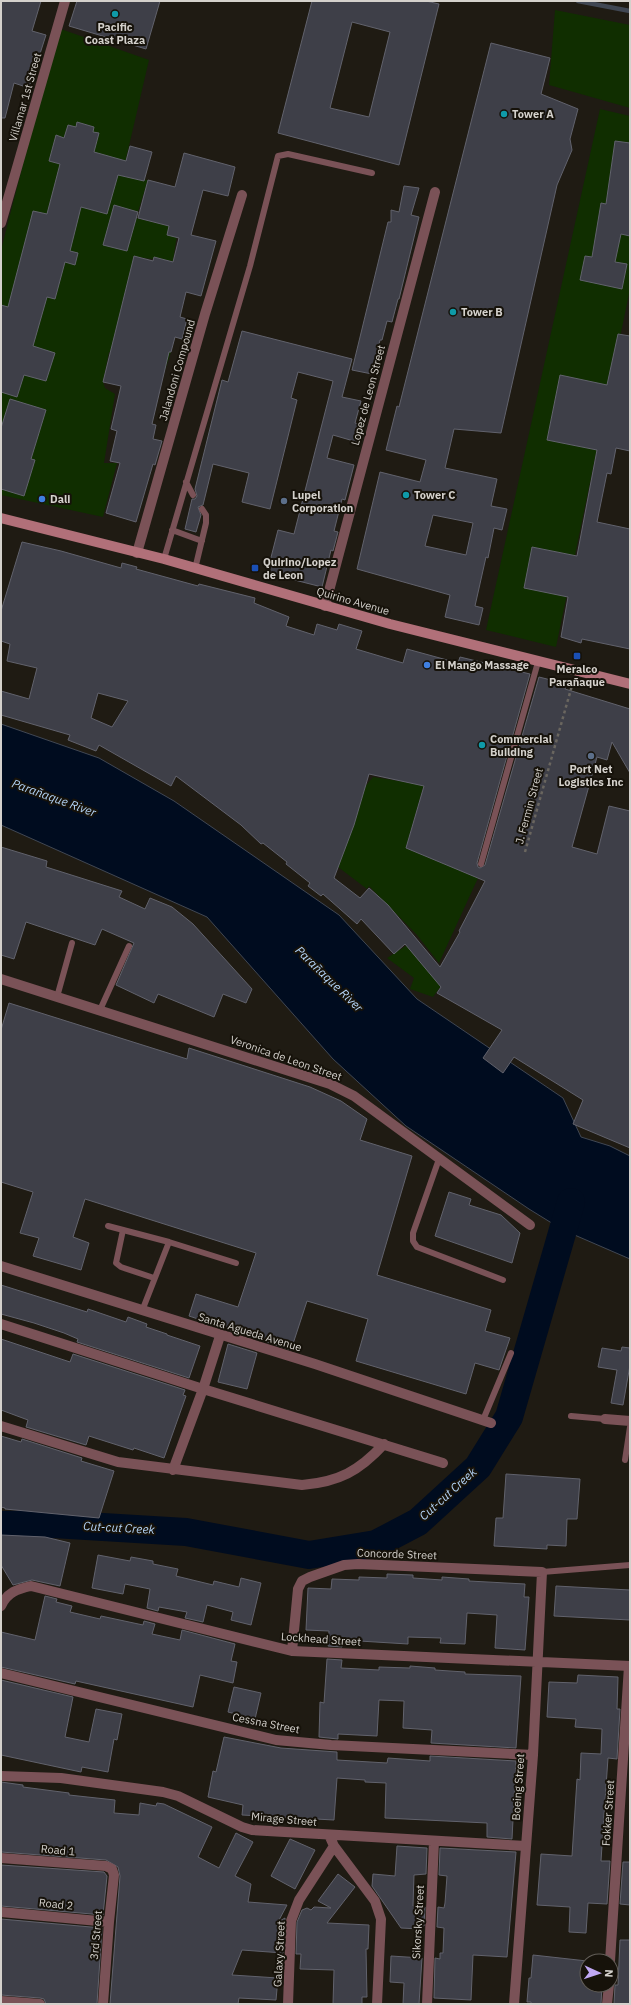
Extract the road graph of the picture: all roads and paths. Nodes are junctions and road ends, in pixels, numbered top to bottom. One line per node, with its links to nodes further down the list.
1 (65, 1): 3 (street, Villamar 1st Street)
2 (372, 173): 7 (lane)
3 (5, 191): 6 (street, Villamar 1st Street)
4 (435, 192): 16 (street, Lopez de Leon Street)
5 (242, 194): 13 (street, Jalandoni Compound)
6 (1, 223)
7 (186, 482): 8 (lane); 11 (lane)
8 (193, 495)
9 (202, 509): 12 (lane)
10 (1, 518): 13 (main road, Quirino Avenue)
11 (172, 530): 12 (lane); 14 (lane)
12 (202, 541): 15 (lane)
13 (137, 553): 14 (main road, Quirino Avenue)
14 (164, 559): 15 (main road, Quirino Avenue)
15 (195, 569): 16 (main road, Quirino Avenue)
16 (325, 606): 17 (main road, Quirino Avenue)
17 (538, 662): 18 (main road, Quirino Avenue); 21 (lane)
18 (576, 672): 19 (main road, Quirino Avenue); 20 (path, J. Fermin Street)
19 (630, 684)
20 (525, 852)
21 (481, 864)
22 (72, 943): 25 (lane)
23 (129, 946): 26 (lane)
24 (1, 979): 25 (street, Veronica de Leon Street)
25 (57, 997): 26 (street, Veronica de Leon Street)
26 (100, 1010): 27 (street, Veronica de Leon Street)
27 (439, 1159): 28 (street, Veronica de Leon Street); 35 (lane)
28 (530, 1225)
29 (108, 1226): 30 (lane)
30 (123, 1230): 31 (lane); 34 (lane)
31 (169, 1242): 32 (lane); 34 (lane)
32 (236, 1264)
33 (1, 1266): 36 (street, Santa Agueda Avenue)
34 (154, 1278): 36 (lane)
35 (503, 1280)
36 (142, 1311): 38 (street, Santa Agueda Avenue)
37 (1, 1324): 40 (street)
38 (220, 1336): 40 (street); 43 (street, Santa Agueda Avenue)
39 (511, 1353): 43 (lane)
40 (203, 1389): 47 (street); 50 (street)
41 (571, 1416): 42 (lane)
42 (605, 1419): 44 (street)
43 (487, 1421)
44 (630, 1421)
45 (1, 1426): 50 (street)
46 (630, 1427): 48 (lane)
47 (384, 1444): 49 (street); 50 (street)
48 (625, 1460)
49 (443, 1463)
50 (173, 1470)
51 (630, 1565): 52 (lane)
52 (542, 1572): 54 (street, Concorde Street); 55 (street, Boeing Street)
53 (1, 1606): 54 (street, Lockhead Street)
54 (292, 1651): 55 (street, Lockhead Street)
55 (538, 1662): 56 (street, Lockhead Street); 58 (street, Boeing Street)
56 (630, 1666): 68 (street, Fokker Street)
57 (1, 1673): 58 (street, Cessna Street)
58 (533, 1755): 63 (street, Boeing Street)
59 (1, 1776): 60 (street, Mirage Street)
60 (329, 1835): 61 (street, Mirage Street); 62 (street)
61 (434, 1841): 63 (street, Mirage Street); 75 (street, Sikorsky Street)
62 (334, 1846): 73 (street, Galaxy Street); 74 (street)
63 (526, 1846): 76 (street, Boeing Street)
64 (1, 1858): 65 (street, Road 1)
65 (112, 1869): 67 (street, 3rd Street)
66 (1, 1912): 67 (street, Road 2)
67 (109, 1922): 72 (street, 3rd Street)
68 (611, 1953)
69 (609, 1993): 77 (street)
70 (1, 2001): 71 (street)
71 (40, 2004)
72 (103, 2004)
73 (288, 2004)
74 (377, 2004)
75 (427, 2004)
76 (514, 2004)
77 (608, 2004)

